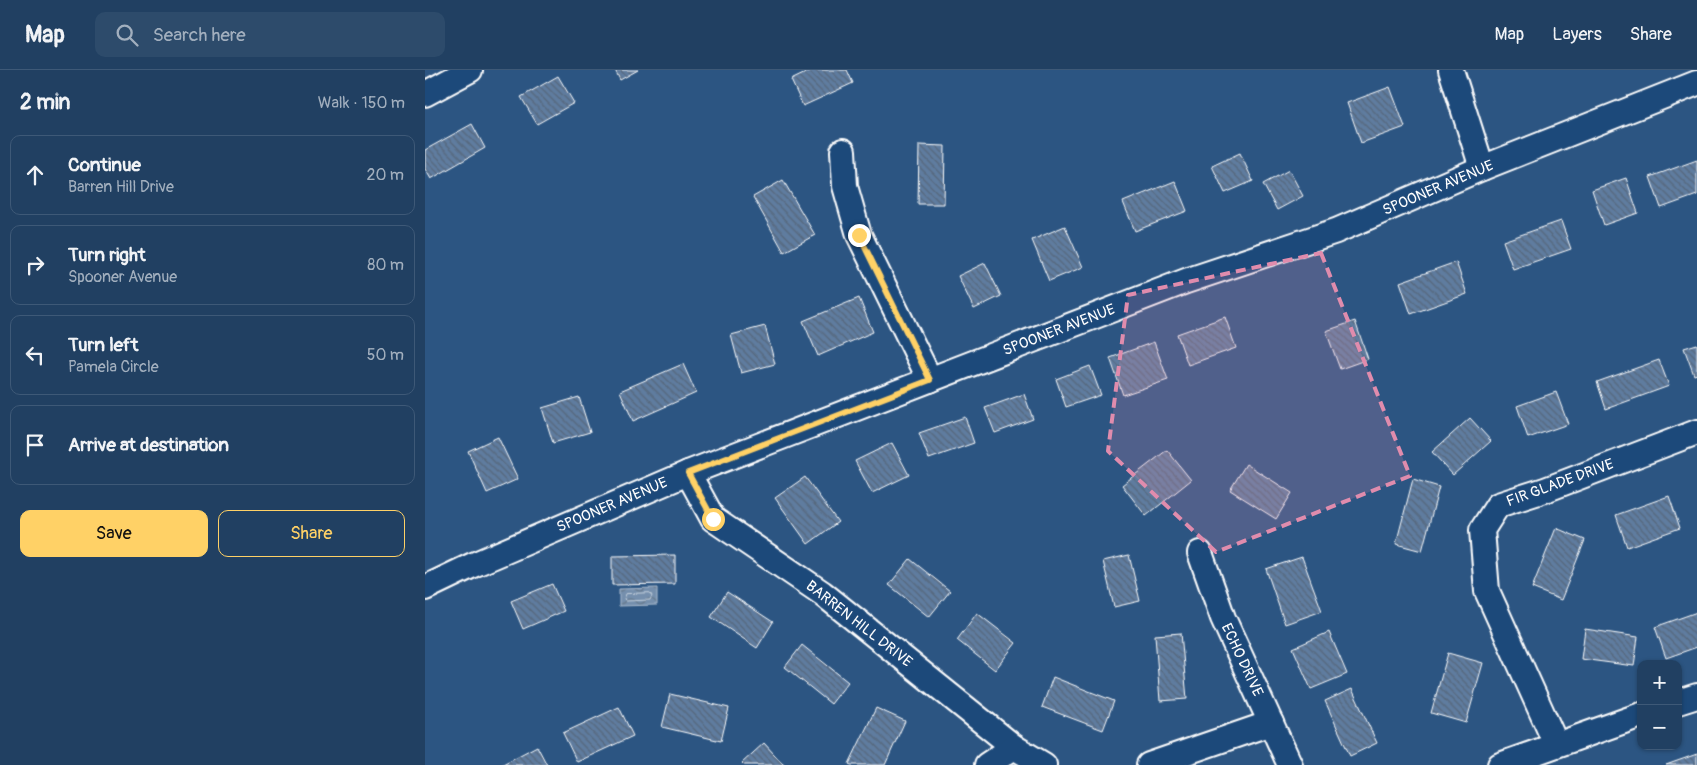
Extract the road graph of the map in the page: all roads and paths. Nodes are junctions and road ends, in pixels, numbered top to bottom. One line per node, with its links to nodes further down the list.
1 (470, 70): 4 (street)
2 (1451, 70): 6 (street)
3 (1697, 83): 6 (street, SPOONER AVENUE)
4 (425, 94)
5 (843, 150): 7 (street)
6 (1482, 168): 7 (street, SPOONER AVENUE)
7 (930, 380): 9 (street, SPOONER AVENUE)
8 (1697, 432): 16 (street, FIR GLADE DRIVE)
9 (688, 473): 11 (street, SPOONER AVENUE); 17 (street, BARREN HILL DRIVE)
10 (1200, 553): 15 (street, ECHO DRIVE)
11 (425, 588)
12 (1697, 696): 13 (street)
13 (1682, 701)
14 (1637, 716): 16 (street)
15 (1271, 723): 20 (street); 21 (street, ECHO DRIVE)
16 (1556, 744): 22 (street)
17 (1015, 747): 18 (street); 19 (street, BARREN HILL DRIVE)
18 (987, 765)
19 (1044, 765)
20 (1149, 765)
21 (1290, 765)
22 (1500, 765)

